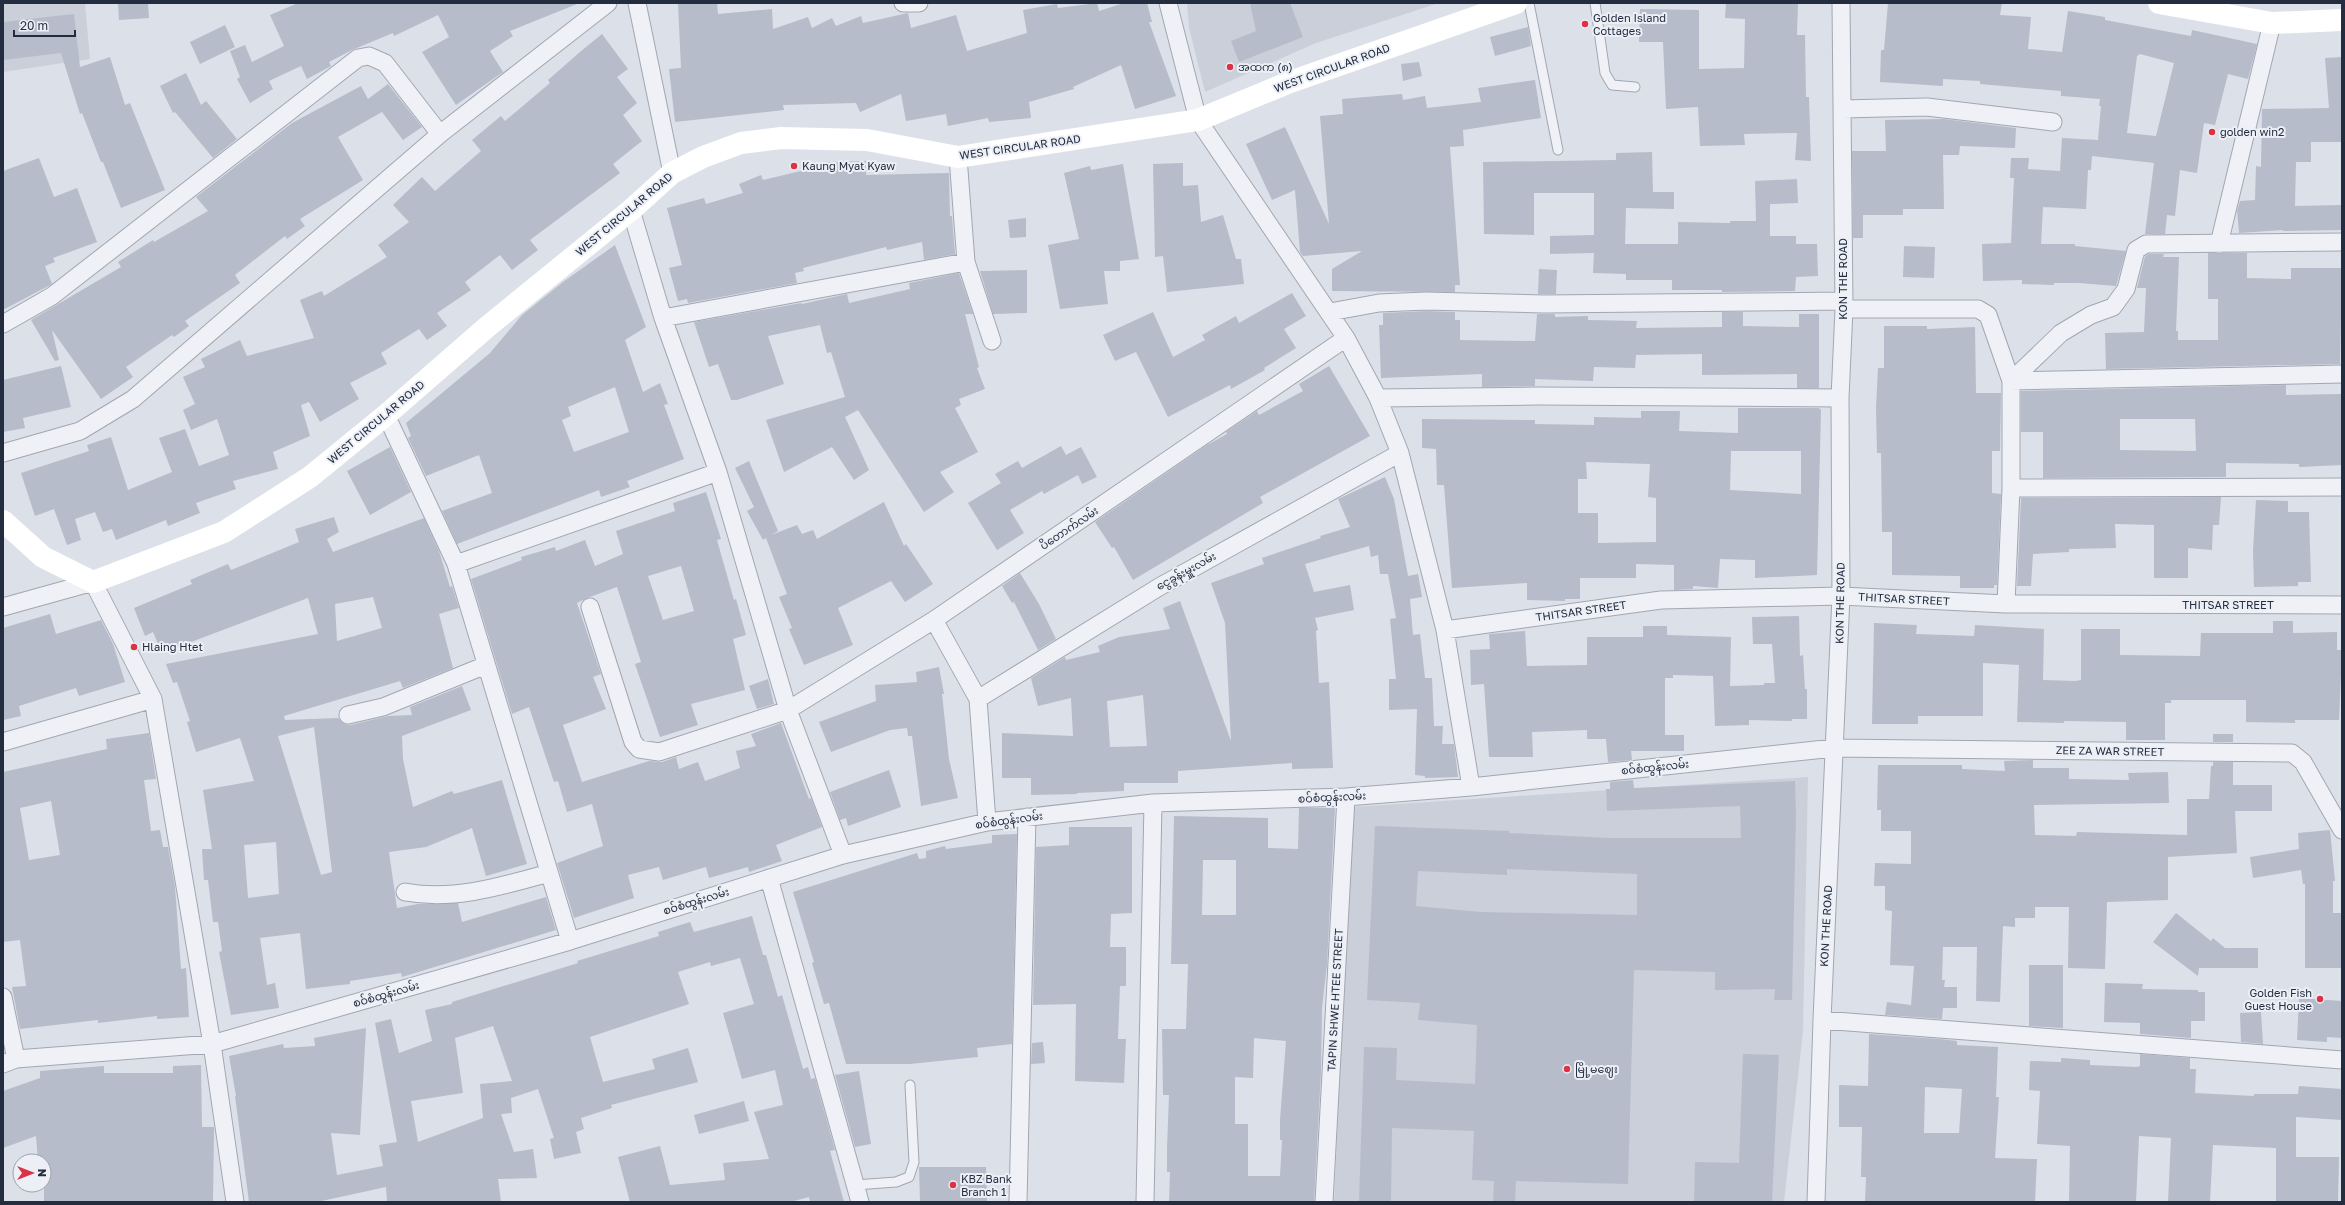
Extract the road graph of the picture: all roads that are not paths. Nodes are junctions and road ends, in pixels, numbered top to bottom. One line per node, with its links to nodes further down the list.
1 (608, 3): 18 (street)
2 (637, 3): 21 (street)
3 (903, 3): 4 (street)
4 (919, 3)
5 (1168, 3): 16 (street)
6 (1516, 3): 16 (street, WEST CIRCULAR ROAD)
7 (1529, 3): 19 (lane)
8 (1595, 3): 14 (lane)
9 (1841, 3): 15 (street, KON THE ROAD)
10 (2159, 3): 11 (street)
11 (2240, 10): 13 (street)
12 (2342, 20): 13 (street)
13 (2272, 23): 24 (street)
14 (1635, 87)
15 (1842, 109): 17 (street); 26 (street, KON THE ROAD)
16 (1198, 120): 20 (street, WEST CIRCULAR ROAD); 27 (street)
17 (2052, 122)
18 (440, 134): 29 (street); 37 (street)
19 (1558, 150)
20 (958, 157): 21 (street, WEST CIRCULAR ROAD); 25 (street)
21 (672, 172): 22 (street, WEST CIRCULAR ROAD)
22 (631, 210): 28 (street); 36 (street, WEST CIRCULAR ROAD)
23 (2342, 242): 24 (street)
24 (2219, 244): 33 (street)
25 (966, 262): 28 (street); 31 (street)
26 (1844, 305): 27 (street); 33 (street); 35 (street, KON THE ROAD)
27 (1330, 312): 30 (street)
28 (663, 318): 39 (street)
29 (3, 324)
30 (1346, 338): 34 (street); 50 (street, ပိတောက်လမ်း)
31 (992, 341)
32 (2342, 374): 33 (street)
33 (2011, 381): 41 (street)
34 (1378, 398): 35 (street); 38 (street)
35 (1840, 398): 45 (street, KON THE ROAD)
36 (386, 415): 43 (street); 44 (street, WEST CIRCULAR ROAD)
37 (3, 453)
38 (1400, 453): 51 (street); 54 (street, ငွေခွန်းမှူးလမ်း)
39 (718, 472): 43 (street); 55 (street)
40 (2342, 487): 41 (street)
41 (2011, 488): 46 (street)
42 (3, 521): 44 (street)
43 (456, 564): 52 (street)
44 (93, 582): 48 (street); 53 (street)
45 (1841, 596): 46 (street, THITSAR STREET); 51 (street, THITSAR STREET); 58 (street, KON THE ROAD)
46 (2006, 604): 47 (street, THITSAR STREET)
47 (2342, 605)
48 (3, 607)
49 (590, 607): 55 (street, ပိတောက်လမ်း)
50 (934, 620): 54 (street); 55 (street, ပိတောက်လမ်း)
51 (1445, 630): 59 (street)
52 (486, 666): 56 (street); 66 (street)
53 (153, 699): 57 (street); 72 (street)
54 (978, 699): 63 (street)
55 (788, 710): 65 (street)
56 (348, 715)
57 (3, 742)
58 (1834, 748): 59 (street, စဝ်စံထွန်းလမ်း); 64 (street, ZEE ZA WAR STREET); 71 (street, KON THE ROAD)
59 (1471, 787): 60 (street, စဝ်စံထွန်းလမ်း)
60 (1346, 797): 61 (street, စဝ်စံထွန်းလမ်း); 81 (street, TAPIN SHWE HTEE STREET)
61 (1153, 803): 62 (street, စဝ်စံထွန်းလမ်း); 80 (street)
62 (1027, 817): 63 (street, စဝ်စံထွန်းလမ်း); 79 (street)
63 (987, 822): 65 (street, စဝ်စံထွန်းလမ်း)
64 (2342, 830)
65 (843, 855): 67 (street, စဝ်စံထွန်းလမ်း)
66 (550, 873): 68 (street); 69 (street)
67 (769, 878): 69 (street, စဝ်စံထွန်းလမ်း); 76 (street)
68 (405, 892)
69 (570, 941): 72 (street, စဝ်စံထွန်းလမ်း)
70 (3, 996): 74 (street)
71 (1822, 1020): 73 (street); 82 (street, KON THE ROAD)
72 (212, 1044): 74 (street, စဝ်စံထွန်းလမ်း); 77 (street)
73 (2342, 1060)
74 (10, 1062)
75 (910, 1085): 76 (lane)
76 (855, 1185): 78 (street)
77 (234, 1202)
78 (860, 1202)
79 (1018, 1202)
80 (1145, 1202)
81 (1324, 1202)
82 (1816, 1202)

